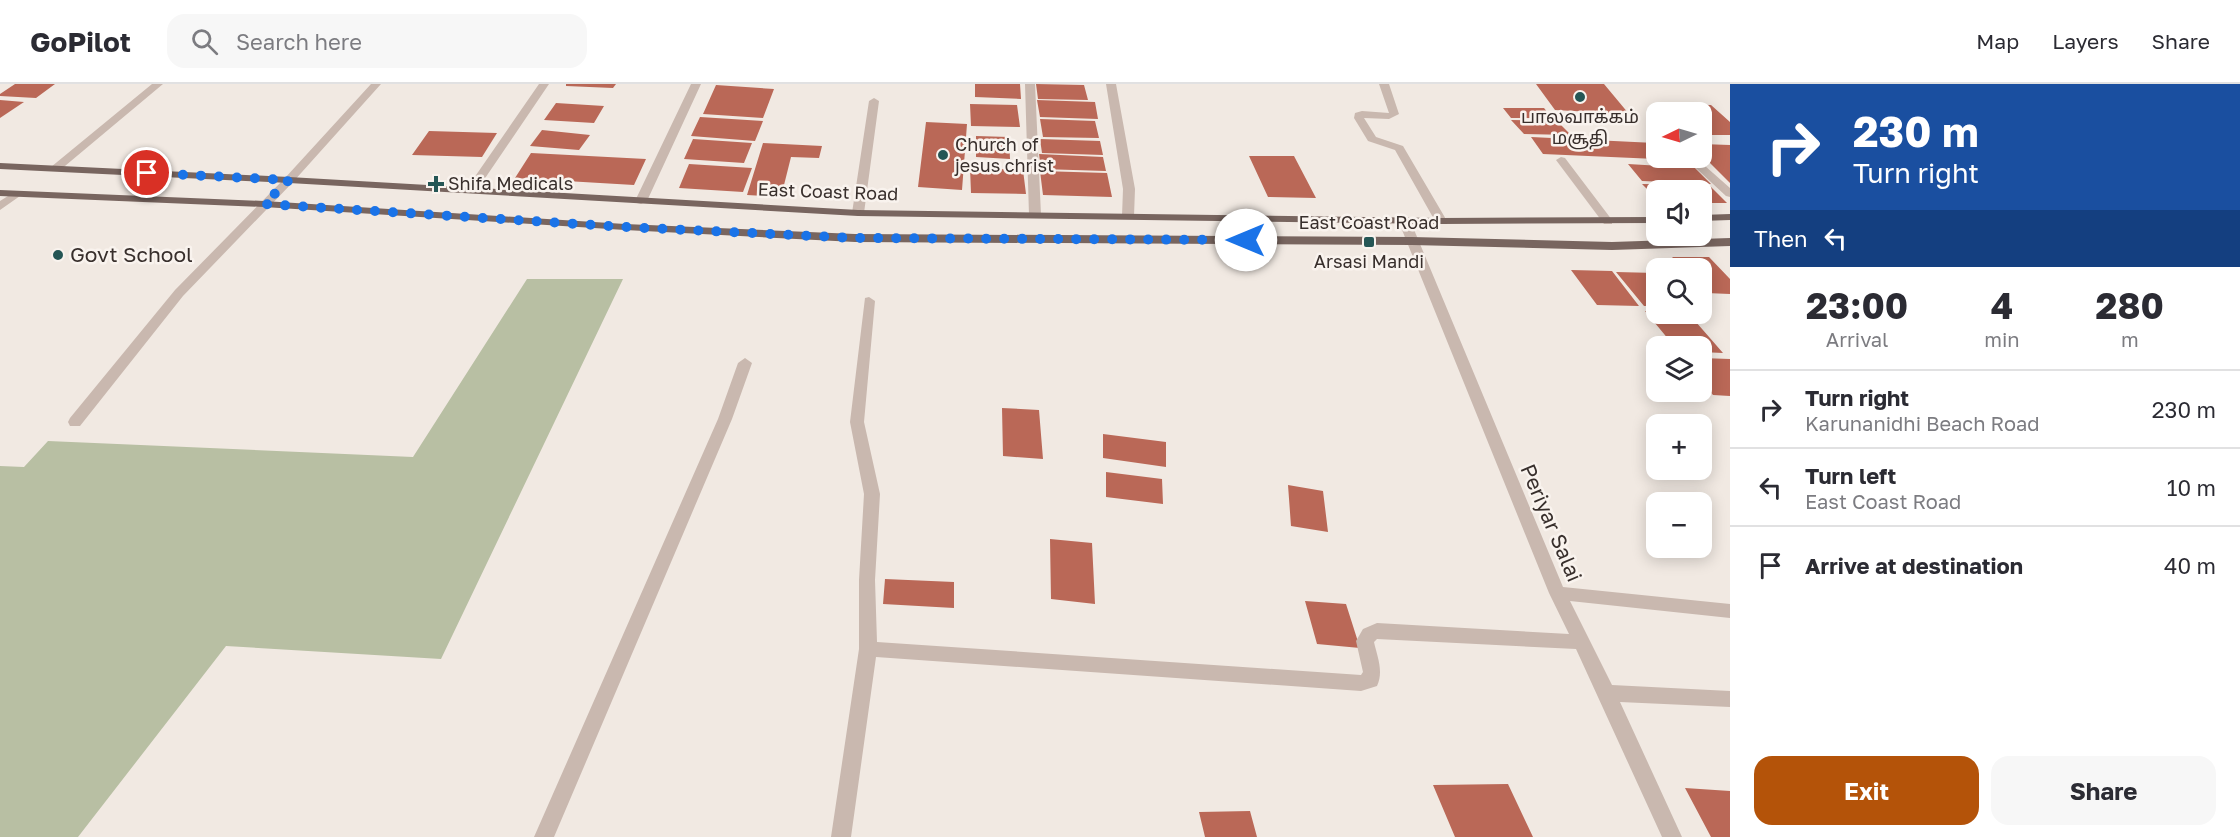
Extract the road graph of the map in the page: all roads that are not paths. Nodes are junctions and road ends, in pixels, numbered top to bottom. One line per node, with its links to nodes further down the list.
1 (159, 84): 12 (street)
2 (376, 84): 13 (street)
3 (544, 84): 14 (street)
4 (696, 84): 18 (street)
5 (1030, 84): 22 (street)
6 (1111, 84): 23 (street)
7 (1384, 84): 28 (street)
8 (874, 101): 21 (street)
9 (1562, 160): 29 (street)
10 (0, 166): 12 (main road, East Coast Road)
11 (1701, 168): 17 (street)
12 (55, 169): 13 (main road, East Coast Road)
13 (289, 180): 14 (main road, East Coast Road); 19 (street)
14 (471, 191): 18 (main road, East Coast Road)
15 (0, 193): 16 (main road, East Coast Road)
16 (16, 194): 19 (main road, East Coast Road); 20 (street)
17 (1730, 194)
18 (641, 201): 21 (main road, East Coast Road)
19 (264, 204): 30 (main road, East Coast Road); 34 (street)
20 (0, 207)
21 (858, 213): 22 (main road, East Coast Road)
22 (1035, 214): 23 (main road, East Coast Road)
23 (1128, 216): 26 (main road, East Coast Road)
24 (1730, 216): 25 (main road)
25 (1712, 217)
26 (1404, 220): 28 (main road, East Coast Road); 30 (street, Periyar Salai)
27 (1646, 220): 29 (main road, East Coast Road)
28 (1441, 221): 29 (main road, East Coast Road)
29 (1608, 222)
30 (1412, 241): 31 (main road, East Coast Road); 35 (street, Periyar Salai)
31 (1730, 243)
32 (869, 301): 38 (street)
33 (745, 363): 41 (street)
34 (75, 422)
35 (1557, 593): 36 (street); 37 (street, Periyar Salai)
36 (1730, 610)
37 (1580, 642): 38 (street); 39 (street, Periyar Salai)
38 (868, 649): 42 (street)
39 (1606, 693): 40 (street); 43 (street, Periyar Salai)
40 (1730, 699)
41 (544, 837)
42 (841, 837)
43 (1672, 837)

